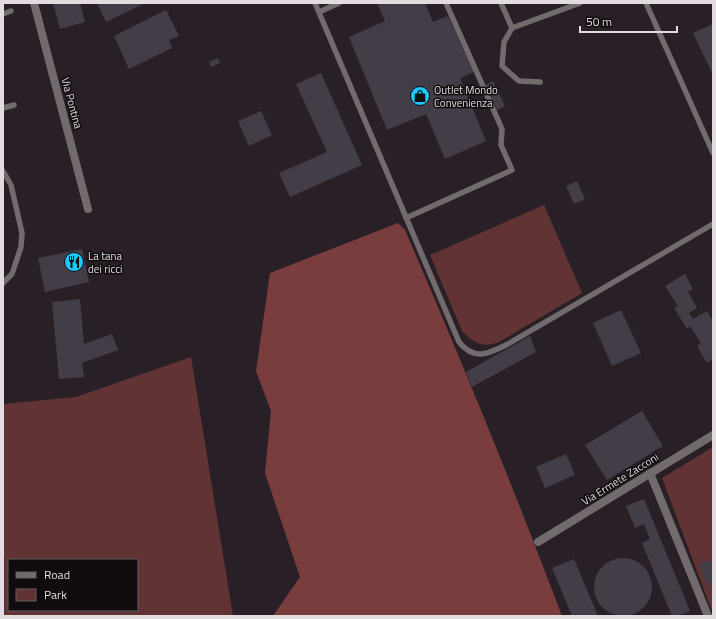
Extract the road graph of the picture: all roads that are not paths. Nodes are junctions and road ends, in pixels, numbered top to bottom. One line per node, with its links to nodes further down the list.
1 (34, 3): 17 (street, Via Pontina)
2 (315, 3): 9 (lane)
3 (339, 3): 9 (lane)
4 (446, 3): 18 (lane)
5 (501, 3): 11 (lane)
6 (580, 3): 11 (lane)
7 (646, 3): 15 (lane)
8 (12, 11): 10 (lane)
9 (319, 12): 18 (lane)
10 (3, 14)
11 (512, 28): 12 (lane)
12 (540, 82)
13 (14, 105): 14 (lane)
14 (3, 108)
15 (713, 153)
16 (3, 171): 20 (lane)
17 (88, 208)
18 (406, 218): 19 (lane)
19 (713, 224)
20 (3, 283)
21 (713, 435): 22 (street, Via Ermete Zacconi)
22 (650, 473): 23 (street, Via Ermete Zacconi); 24 (street)
23 (538, 542)
24 (708, 616)

